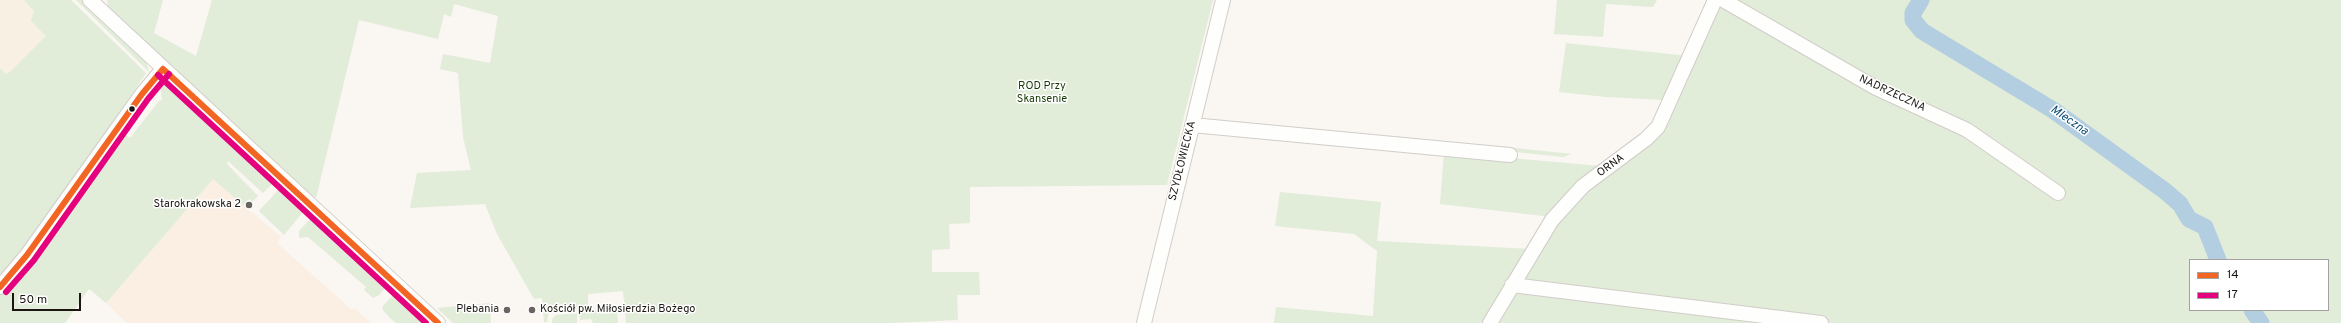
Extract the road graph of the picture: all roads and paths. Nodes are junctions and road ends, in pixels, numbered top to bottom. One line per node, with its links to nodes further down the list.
1 (1223, 0): 6 (street, SZYDŁOWIECKA)
2 (1715, 0): 9 (street, ORNA)
3 (1723, 0): 8 (street, NADRZECZNA)
4 (97, 3): 5 (street)
5 (163, 69): 10 (street); 11 (street)
6 (1192, 125): 7 (street); 12 (street, SZYDŁOWIECKA)
7 (1510, 155)
8 (2058, 192)
9 (1512, 286): 13 (street, ORNA); 14 (street)
10 (0, 287)
11 (438, 323)
12 (1144, 323)
13 (1490, 323)
14 (1821, 323)

